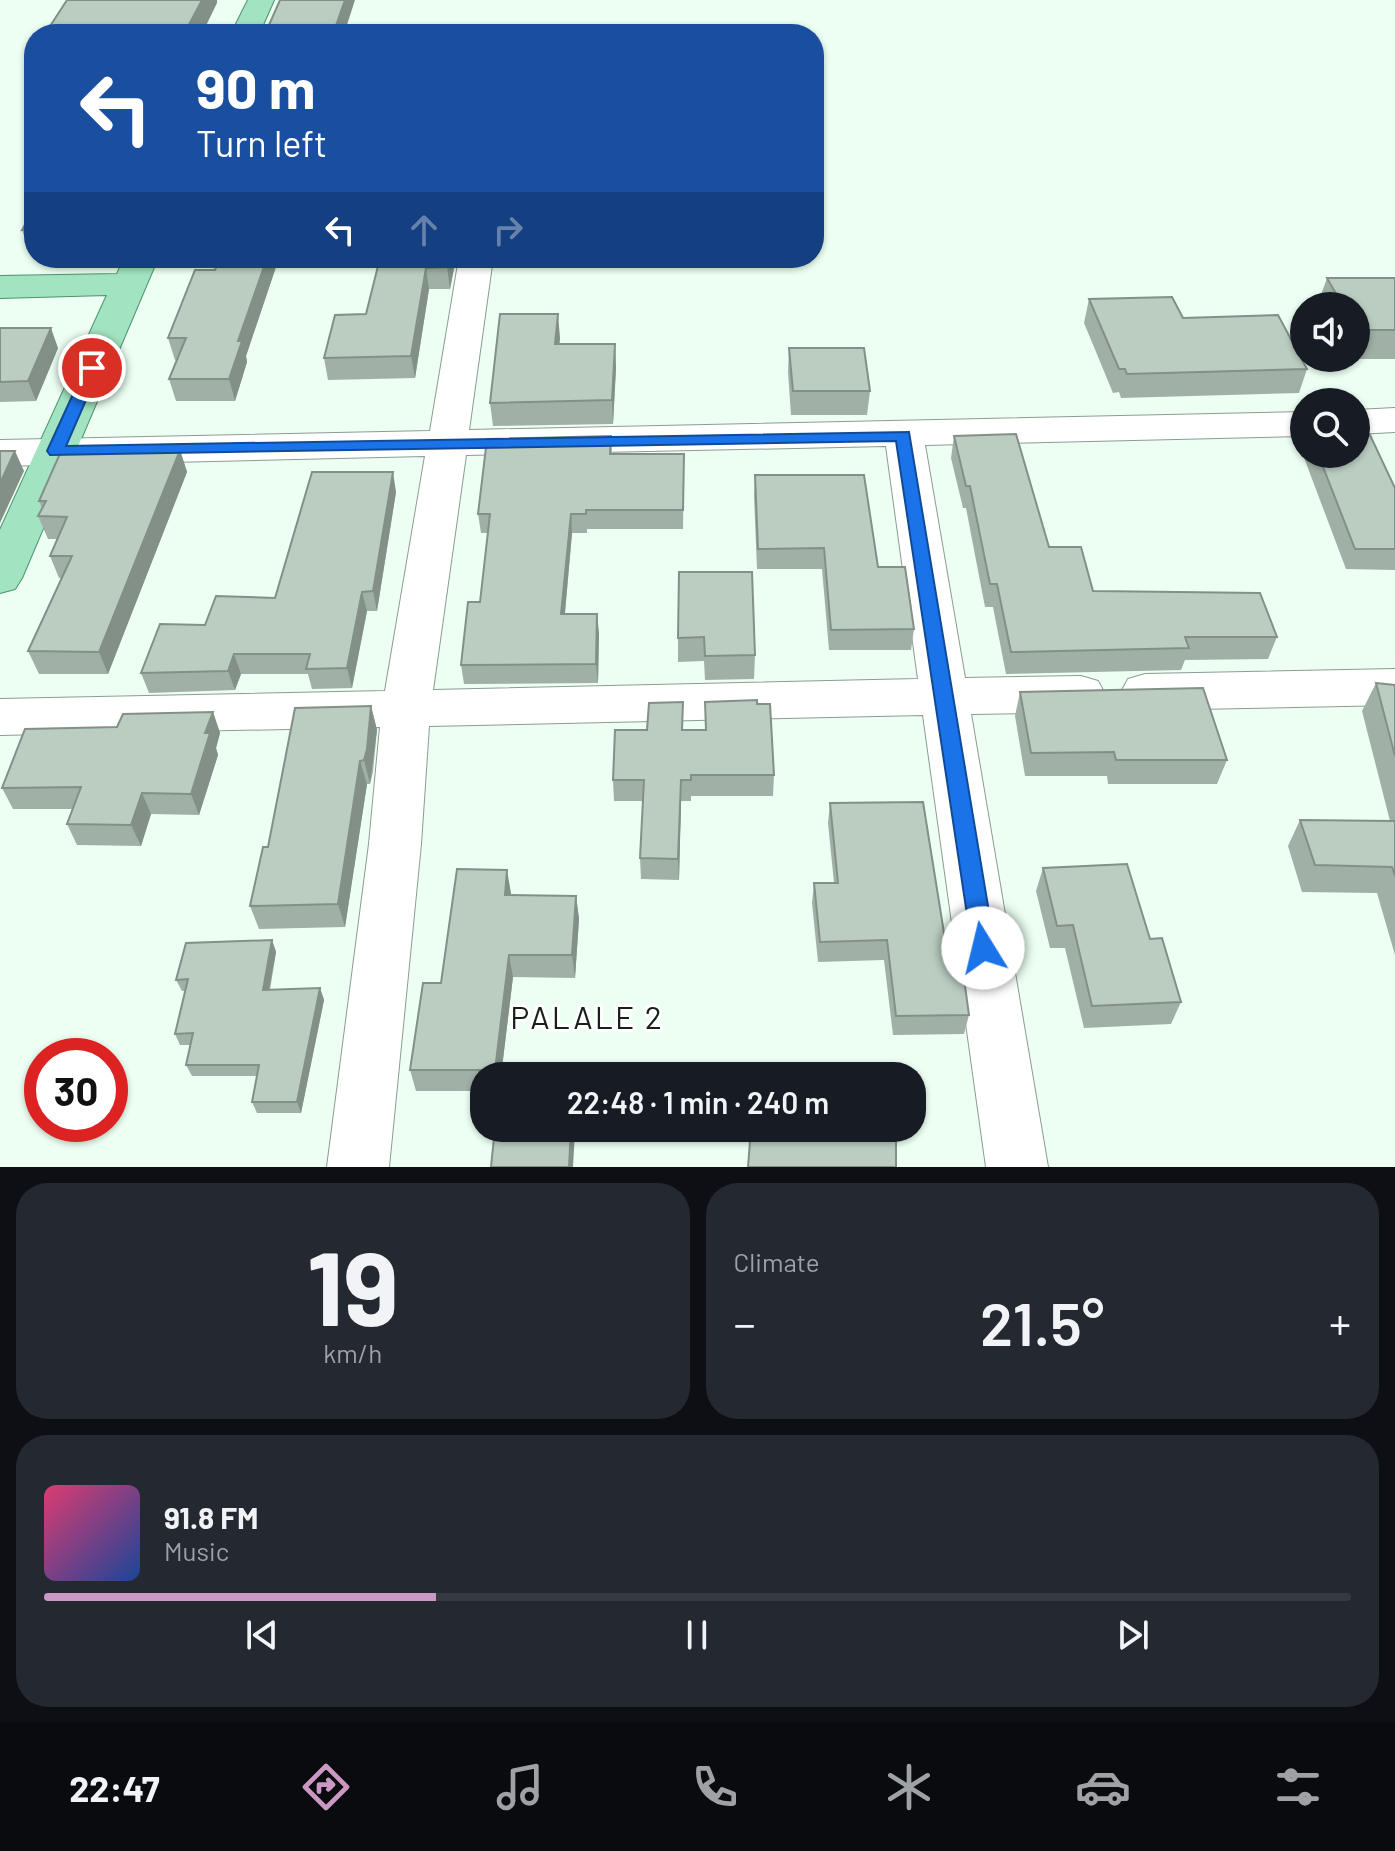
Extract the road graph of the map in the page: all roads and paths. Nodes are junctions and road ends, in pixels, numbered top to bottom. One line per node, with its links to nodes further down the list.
1 (261, 0): 2 (main road)
2 (250, 24)
3 (474, 268): 10 (street)
4 (135, 271): 5 (main road); 11 (main road)
5 (0, 287)
6 (1395, 420): 7 (street)
7 (1370, 421)
8 (1290, 424): 9 (street)
9 (904, 435): 10 (street); 15 (street)
10 (445, 444): 11 (street); 16 (street)
11 (56, 451): 12 (street); 13 (main road)
12 (0, 453)
13 (0, 578)
14 (1395, 687): 15 (street)
15 (945, 697): 16 (street); 19 (street)
16 (406, 710): 17 (street); 18 (street)
17 (0, 717)
18 (358, 1167)
19 (1017, 1167)

